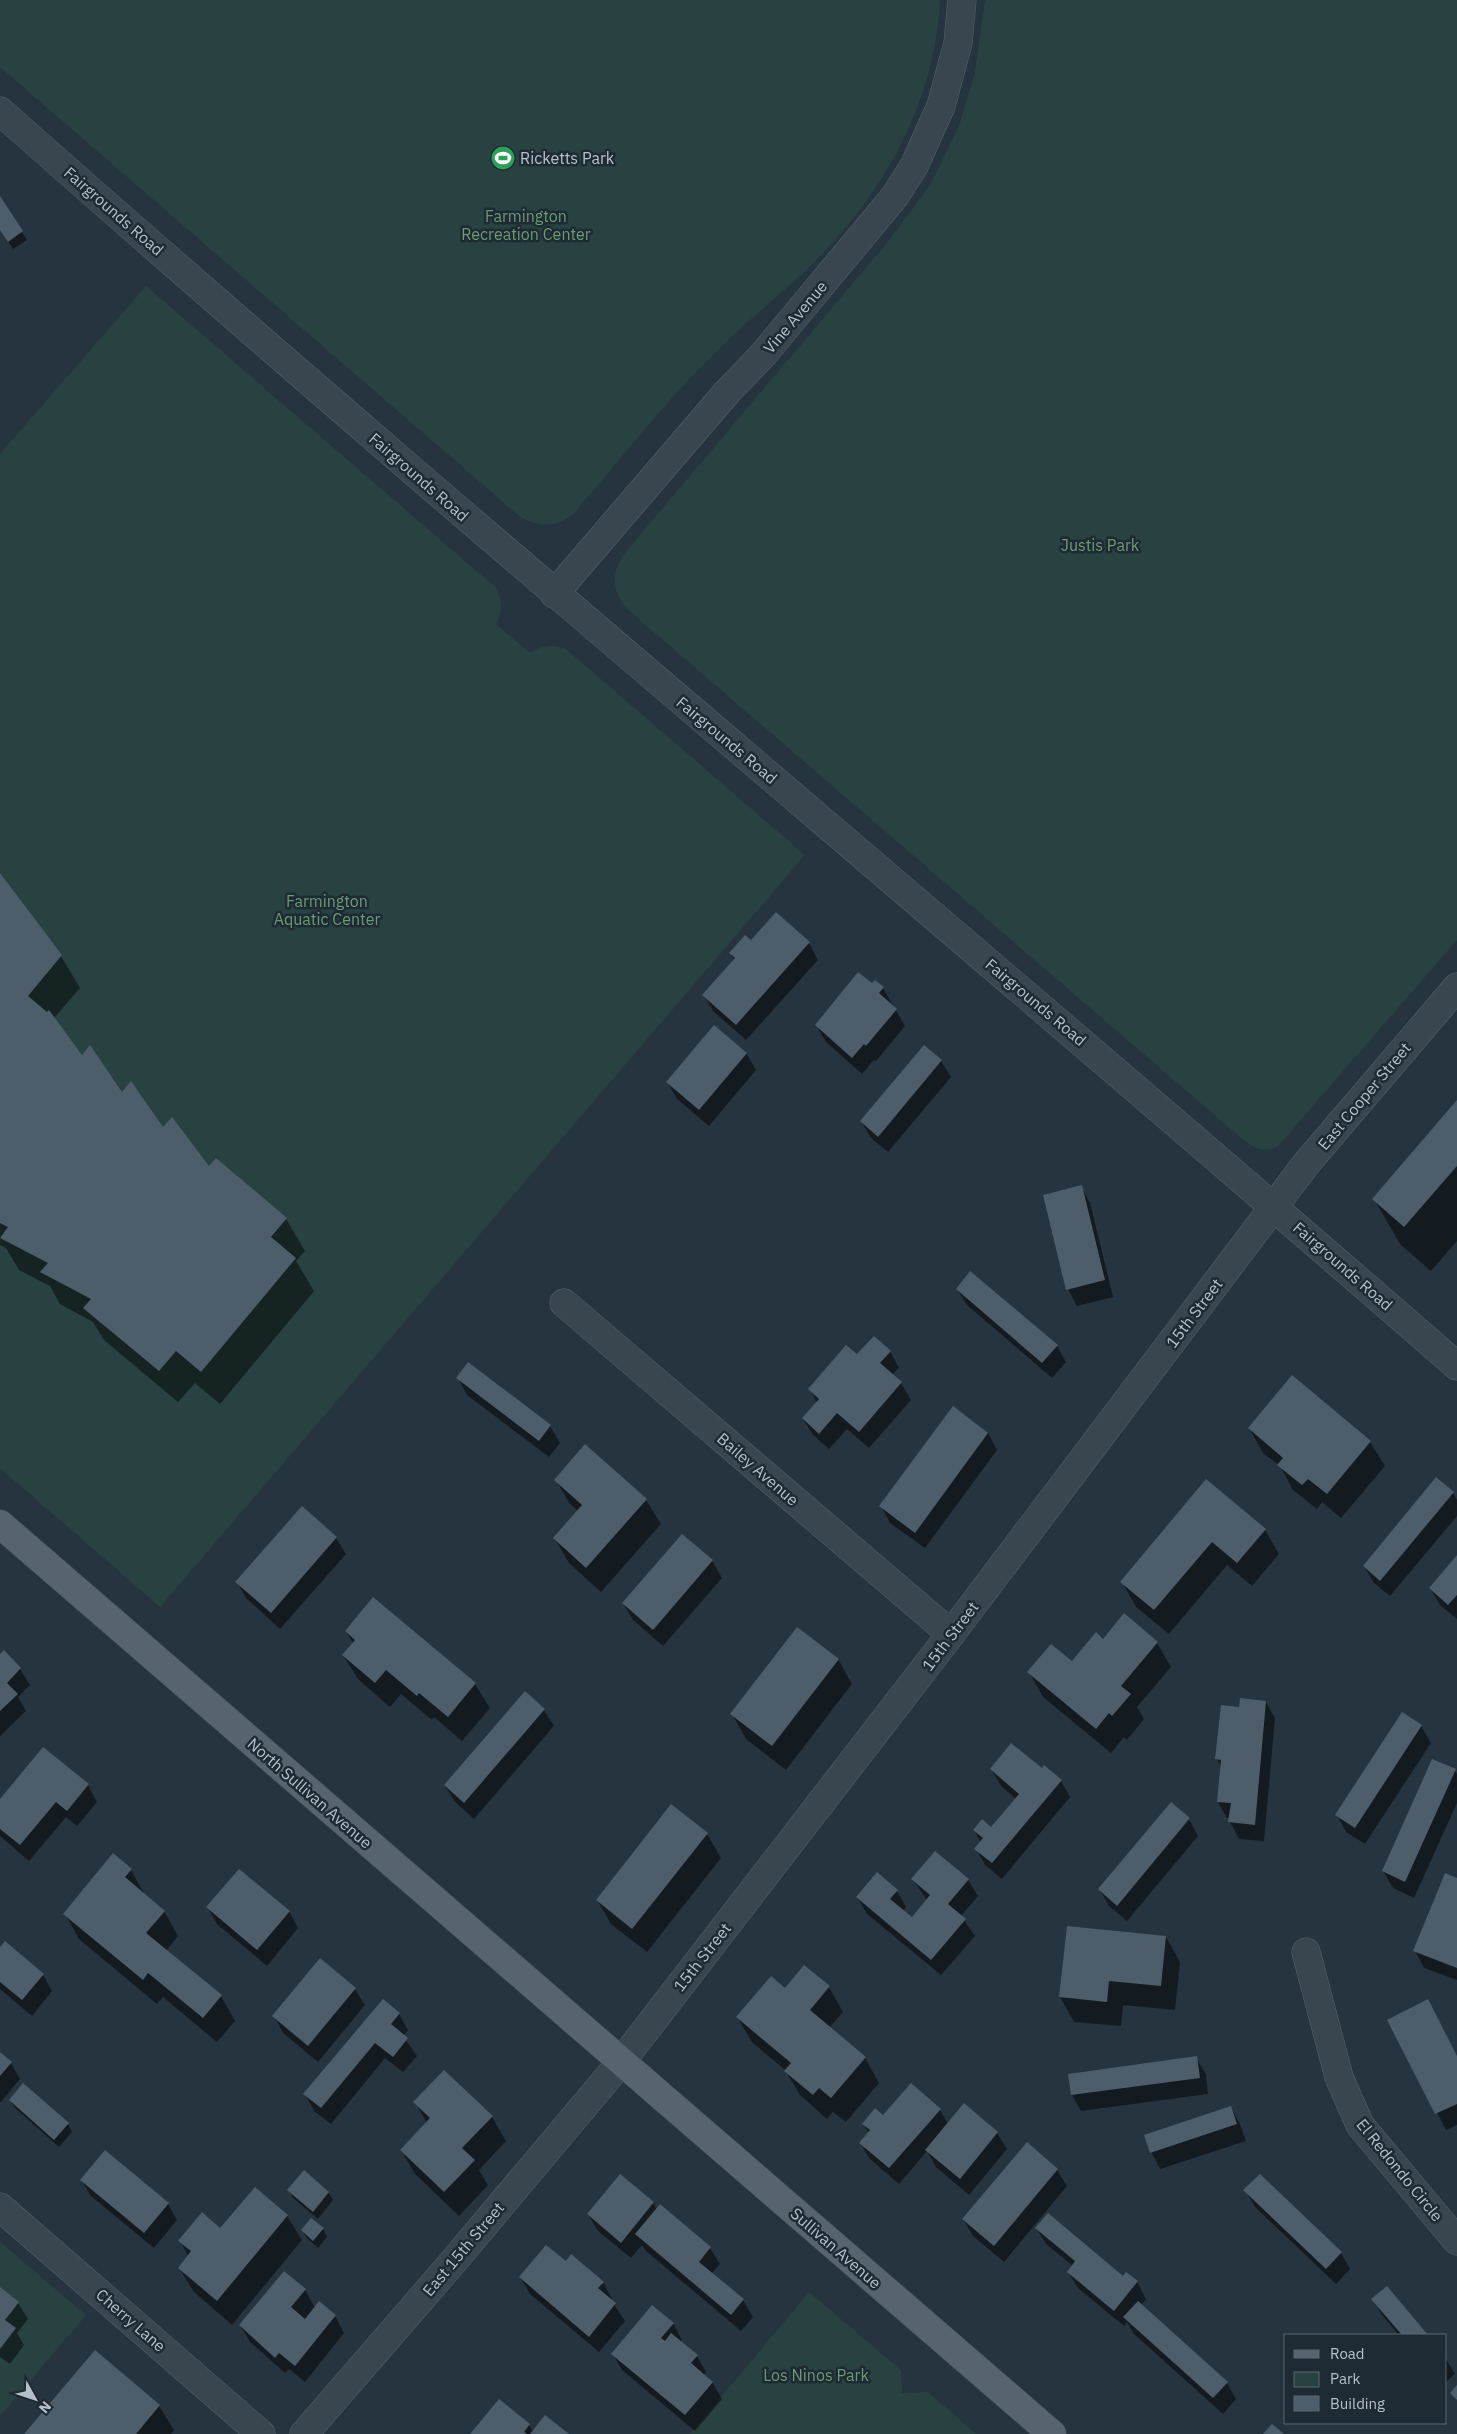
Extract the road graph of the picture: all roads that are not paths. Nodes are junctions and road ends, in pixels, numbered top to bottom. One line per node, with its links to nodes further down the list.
1 (962, 0): 3 (street, Vine Avenue)
2 (0, 112): 3 (street, Fairgrounds Road)
3 (554, 594): 5 (street, Fairgrounds Road)
4 (1457, 987): 5 (street, East Cooper Street)
5 (1274, 1206): 7 (street, Fairgrounds Road); 9 (street, 15th Street)
6 (564, 1303): 9 (street, Bailey Avenue)
7 (1457, 1366)
8 (0, 1524): 11 (main road, North Sullivan Avenue)
9 (951, 1634): 11 (street, 15th Street)
10 (1306, 1952): 13 (street, El Redondo Circle)
11 (621, 2062): 15 (street, East 15th Street); 16 (main road, Sullivan Avenue)
12 (0, 2207): 14 (street, Cherry Lane)
13 (1457, 2241)
14 (261, 2434)
15 (304, 2434)
16 (1052, 2434)

